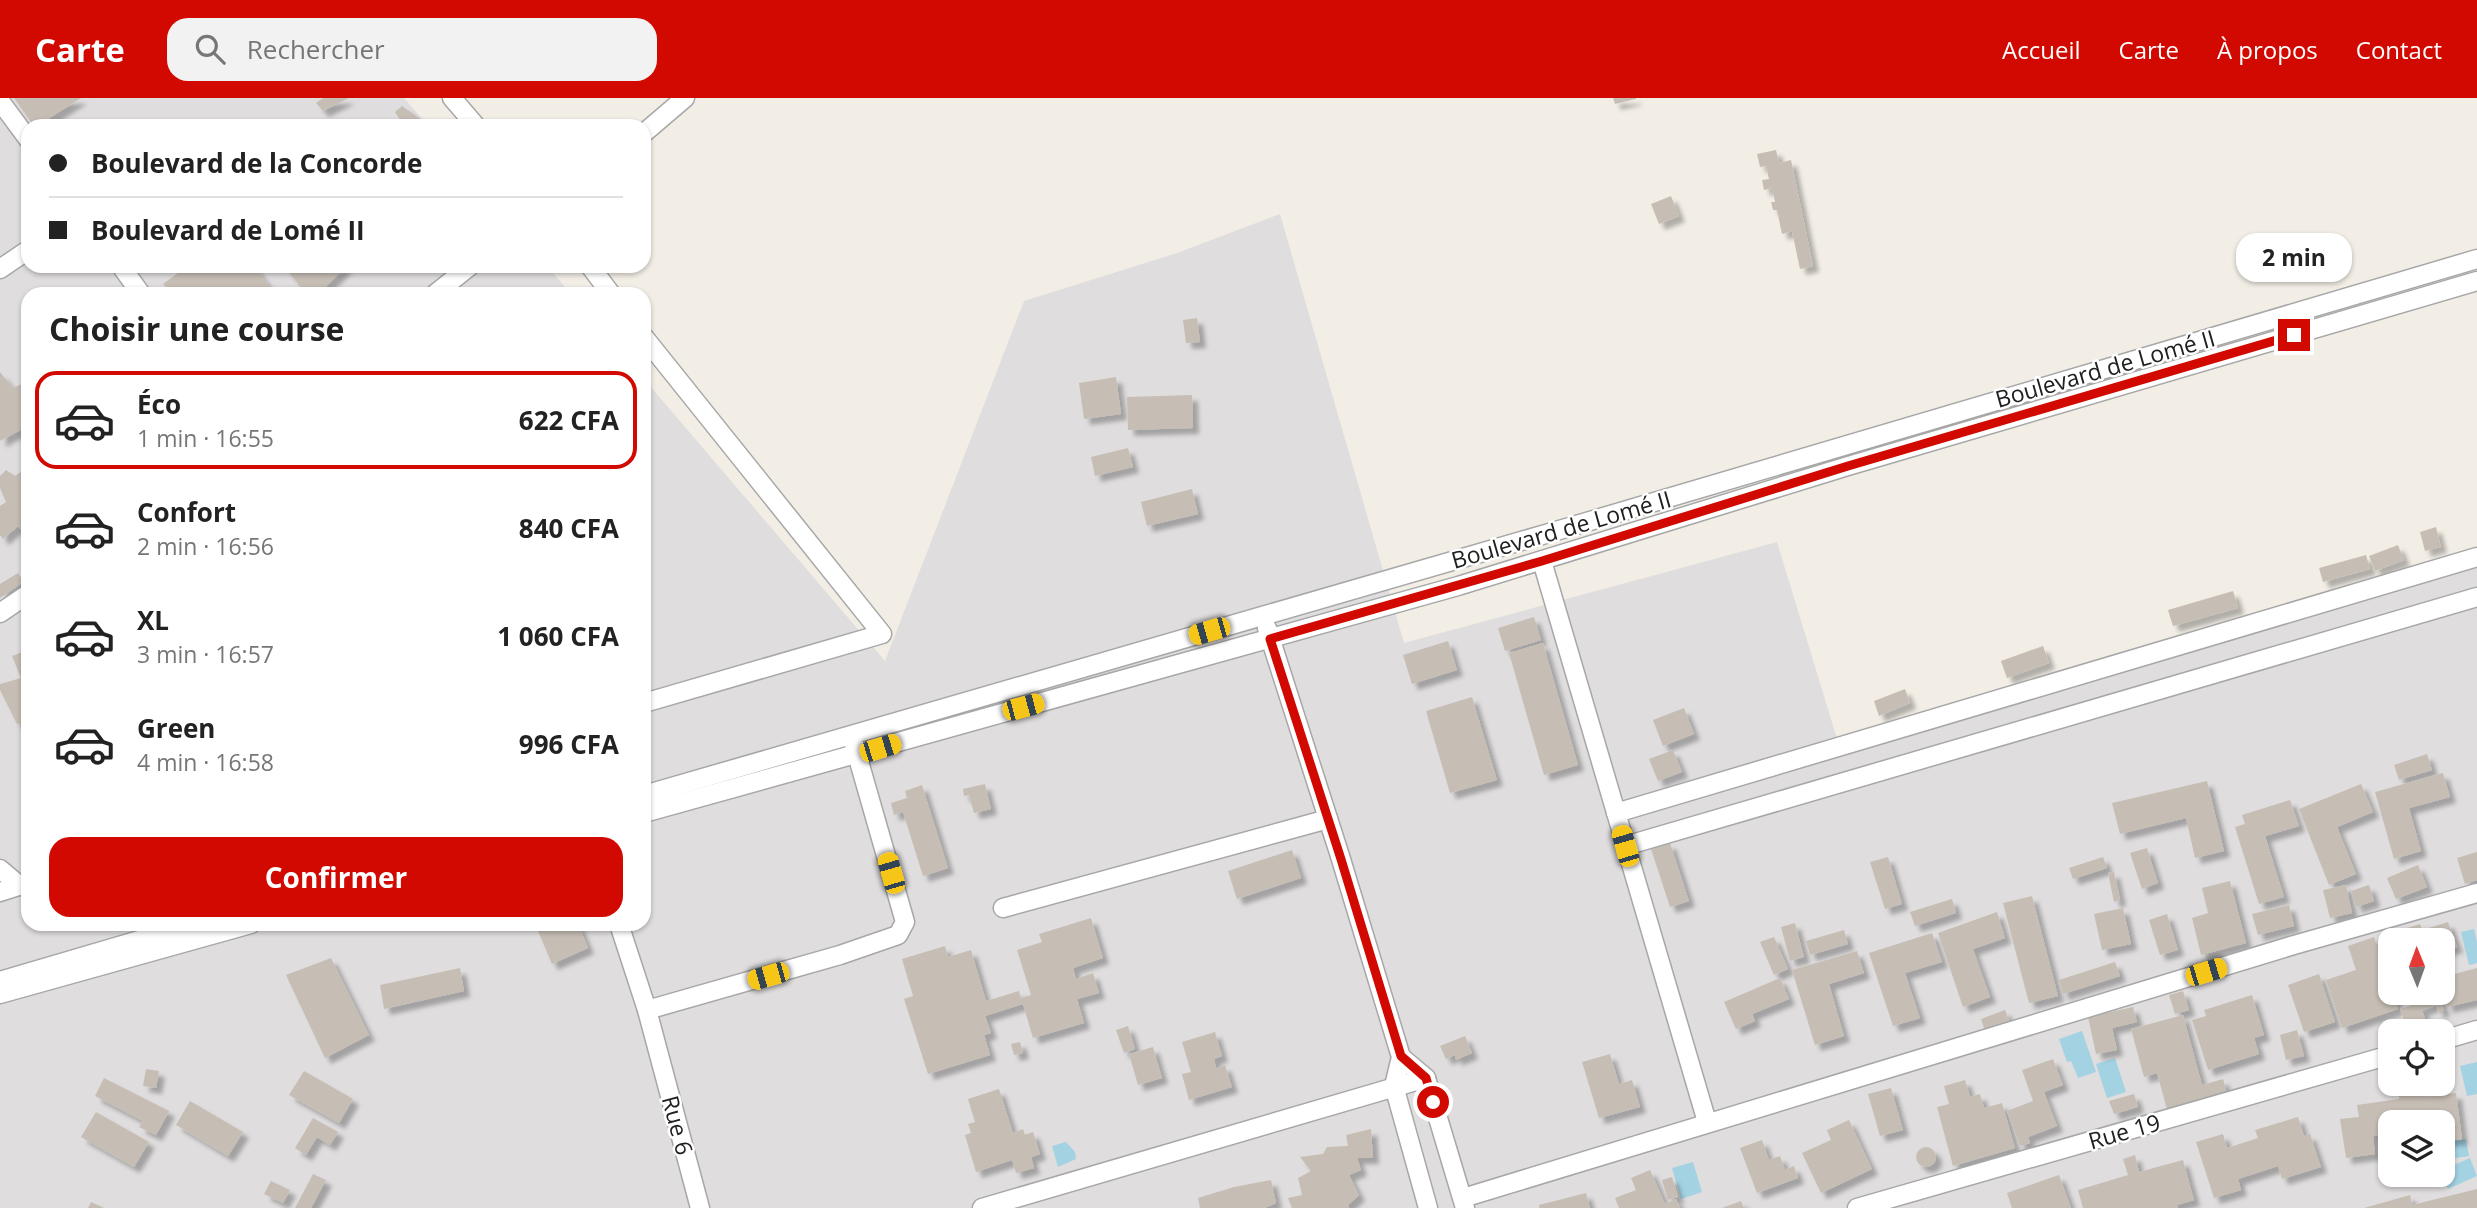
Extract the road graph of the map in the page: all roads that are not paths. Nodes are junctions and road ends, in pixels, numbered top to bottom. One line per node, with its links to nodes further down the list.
1 (452, 98): 4 (street)
2 (685, 98): 5 (street)
3 (0, 102): 6 (street)
4 (470, 119)
5 (651, 127)
6 (21, 130)
7 (21, 255): 9 (street)
8 (2477, 259): 19 (street, Boulevard de Lomé II)
9 (0, 269)
10 (461, 273): 12 (street)
11 (2477, 281): 15 (street, Boulevard de Lomé II)
12 (444, 287)
13 (651, 346): 21 (street)
14 (2477, 556): 26 (street)
15 (1542, 561): 20 (street, Boulevard de Lomé II); 26 (street)
16 (2477, 597): 28 (street)
17 (21, 599): 18 (street)
18 (0, 613)
19 (1262, 615): 20 (street); 22 (street, Boulevard de Lomé II)
20 (1270, 639): 23 (street, Boulevard de Lomé II); 27 (street)
21 (651, 702)
22 (851, 735): 23 (street); 24 (street, Boulevard de Lomé II)
23 (857, 755): 25 (street, Boulevard de Lomé II); 40 (street)
24 (651, 793)
25 (651, 811)
26 (1616, 813): 28 (street)
27 (1328, 819): 34 (street); 43 (street)
28 (1625, 846): 47 (street)
29 (0, 869): 30 (street)
30 (21, 883)
31 (21, 886): 32 (street)
32 (0, 892)
33 (2477, 893): 47 (street)
34 (1003, 908)
35 (170, 931): 38 (street)
36 (226, 931): 39 (street)
37 (621, 931): 40 (street, Rue 6)
38 (0, 981)
39 (0, 994)
40 (648, 1010): 49 (street, Rue 6)
41 (2477, 1030): 42 (street)
42 (2455, 1036)
43 (1401, 1056): 45 (street); 46 (street)
44 (2378, 1058): 52 (street, Rue 19)
45 (1426, 1078): 46 (street); 48 (street)
46 (1394, 1086): 50 (street); 51 (street)
47 (1707, 1122): 48 (street)
48 (1464, 1203)
49 (700, 1208)
50 (982, 1208)
51 (1428, 1208)
52 (1857, 1208)

